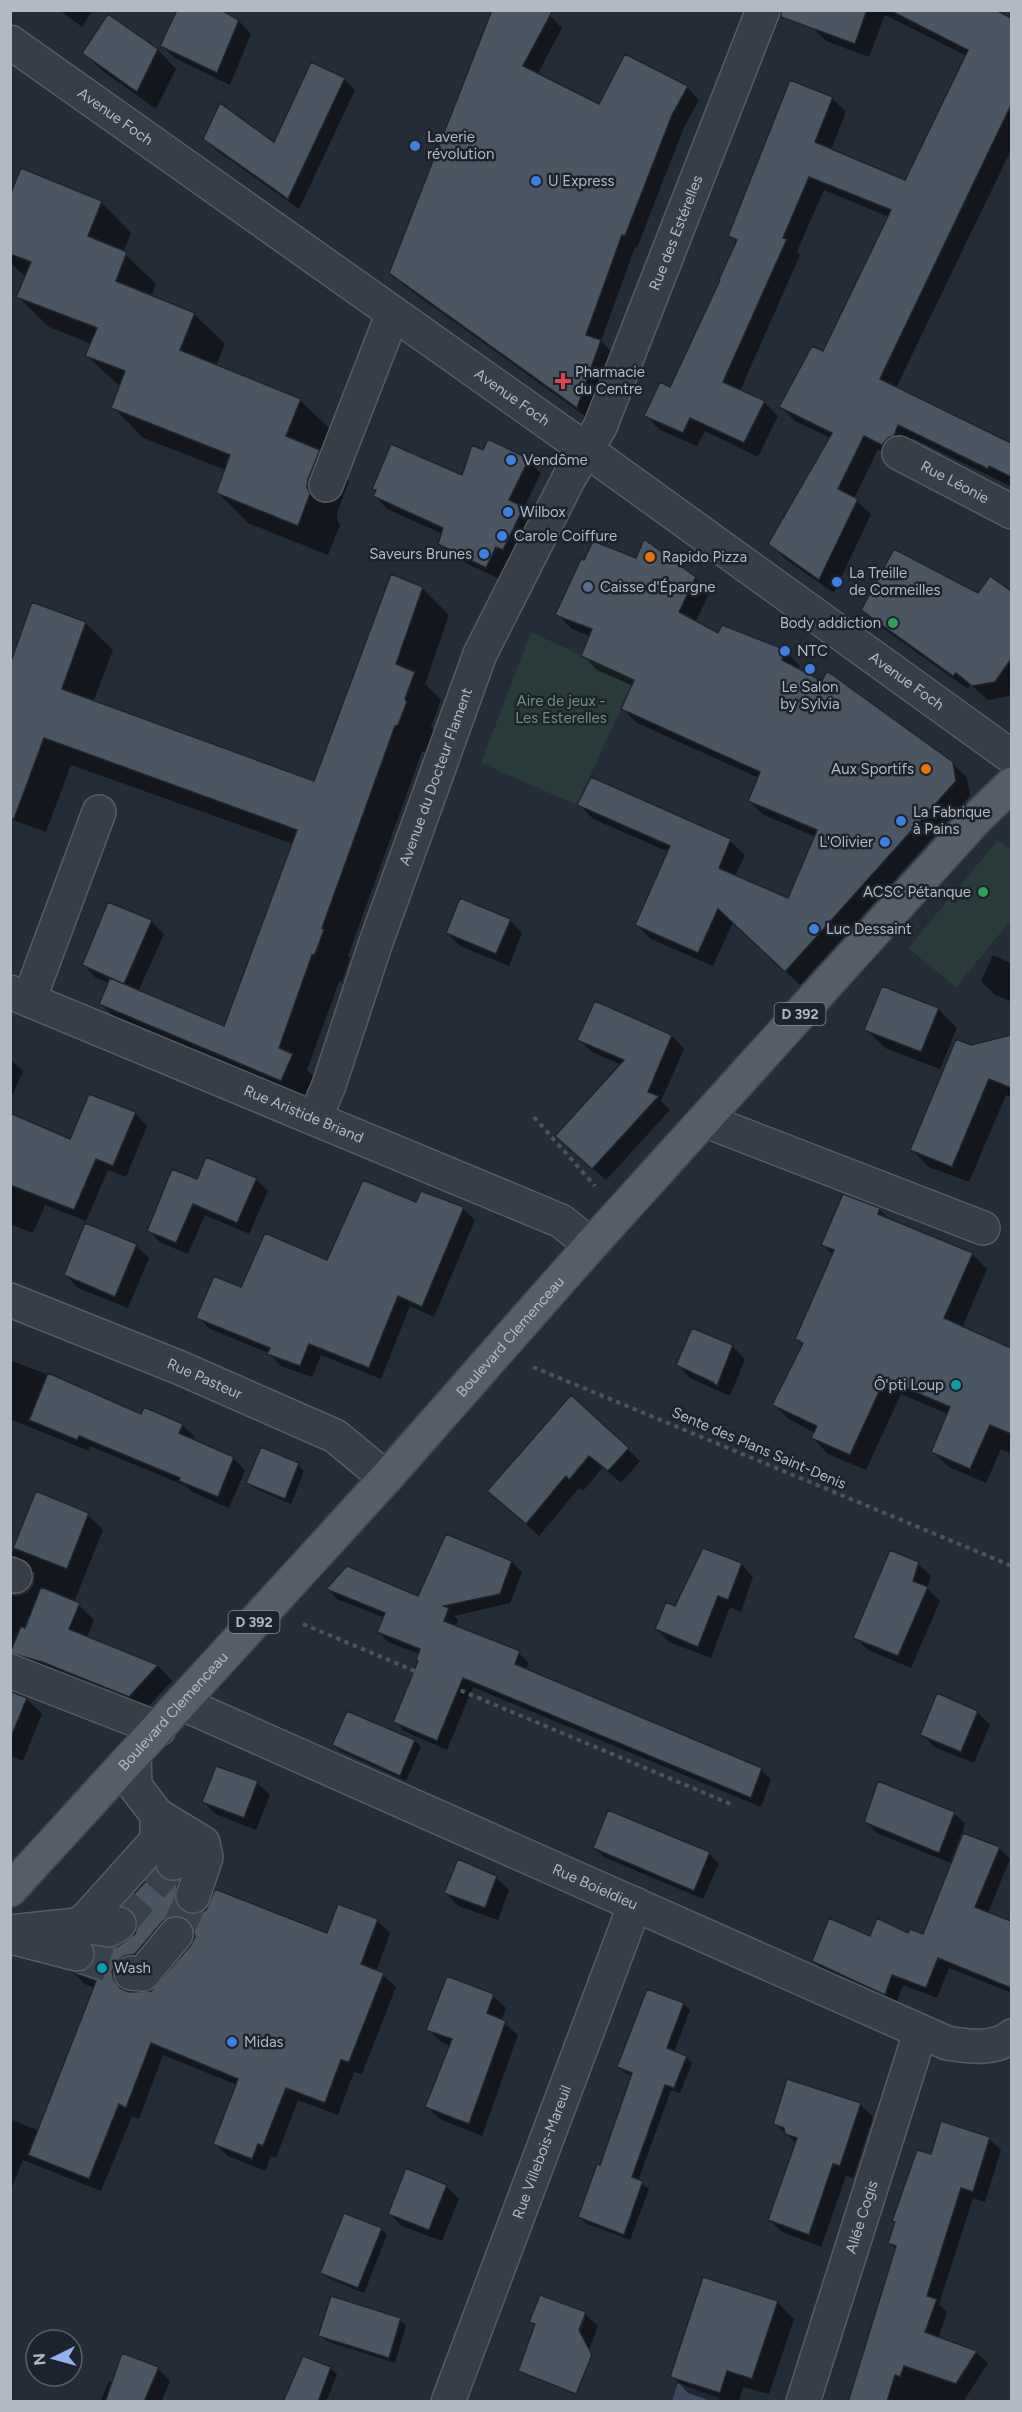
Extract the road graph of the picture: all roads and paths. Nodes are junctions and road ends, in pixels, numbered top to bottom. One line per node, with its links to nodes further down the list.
1 (763, 10): 4 (street, Rue des Estérelles)
2 (10, 42): 3 (street, Avenue Foch)
3 (393, 313): 4 (street, Avenue Foch); 6 (street)
4 (585, 450): 8 (street, Avenue Foch); 13 (street, Avenue du Docteur Flament)
5 (899, 453): 7 (street, Rue Léonie)
6 (326, 485)
7 (1011, 512)
8 (1011, 757)
9 (1011, 784): 14 (main road, Boulevard Clemenceau / D 392)
10 (99, 812): 11 (street)
11 (20, 996): 13 (street, Rue Aristide Briand)
12 (534, 1117): 15 (path)
13 (315, 1118): 17 (street, Rue Aristide Briand)
14 (704, 1120): 15 (main road, Boulevard Clemenceau / D 392); 16 (street)
15 (620, 1213): 17 (main road, Boulevard Clemenceau / D 392)
16 (983, 1228)
17 (591, 1245): 19 (main road, Boulevard Clemenceau / D 392)
18 (10, 1300): 20 (street, Rue Pasteur)
19 (497, 1352): 20 (main road, Boulevard Clemenceau / D 392); 21 (path, Sente des Plans Saint-Denis)
20 (386, 1478): 22 (main road, Boulevard Clemenceau / D 392)
21 (1011, 1566)
22 (266, 1608): 24 (main road, Boulevard Clemenceau / D 392); 27 (path)
23 (10, 1671): 25 (street)
24 (182, 1703): 25 (main road, Boulevard Clemenceau / D 392); 32 (street, Rue Boieldieu)
25 (159, 1729): 26 (main road, Boulevard Clemenceau / D 392)
26 (134, 1755): 28 (street); 30 (main road, Boulevard Clemenceau / D 392)
27 (733, 1805)
28 (157, 1815): 29 (street); 31 (street); 36 (street)
29 (172, 1863)
30 (10, 1890)
31 (193, 1896)
32 (635, 1904): 38 (street, Rue Boieldieu); 40 (street, Rue Villebois-Mareuil)
33 (119, 1924): 36 (street)
34 (10, 1934): 36 (street)
35 (176, 1934): 37 (street)
36 (77, 1940)
37 (131, 1973)
38 (920, 2033): 39 (street, Rue Boieldieu); 41 (street, Allée Cogis)
39 (1011, 2036)
40 (448, 2402)
41 (803, 2402)

